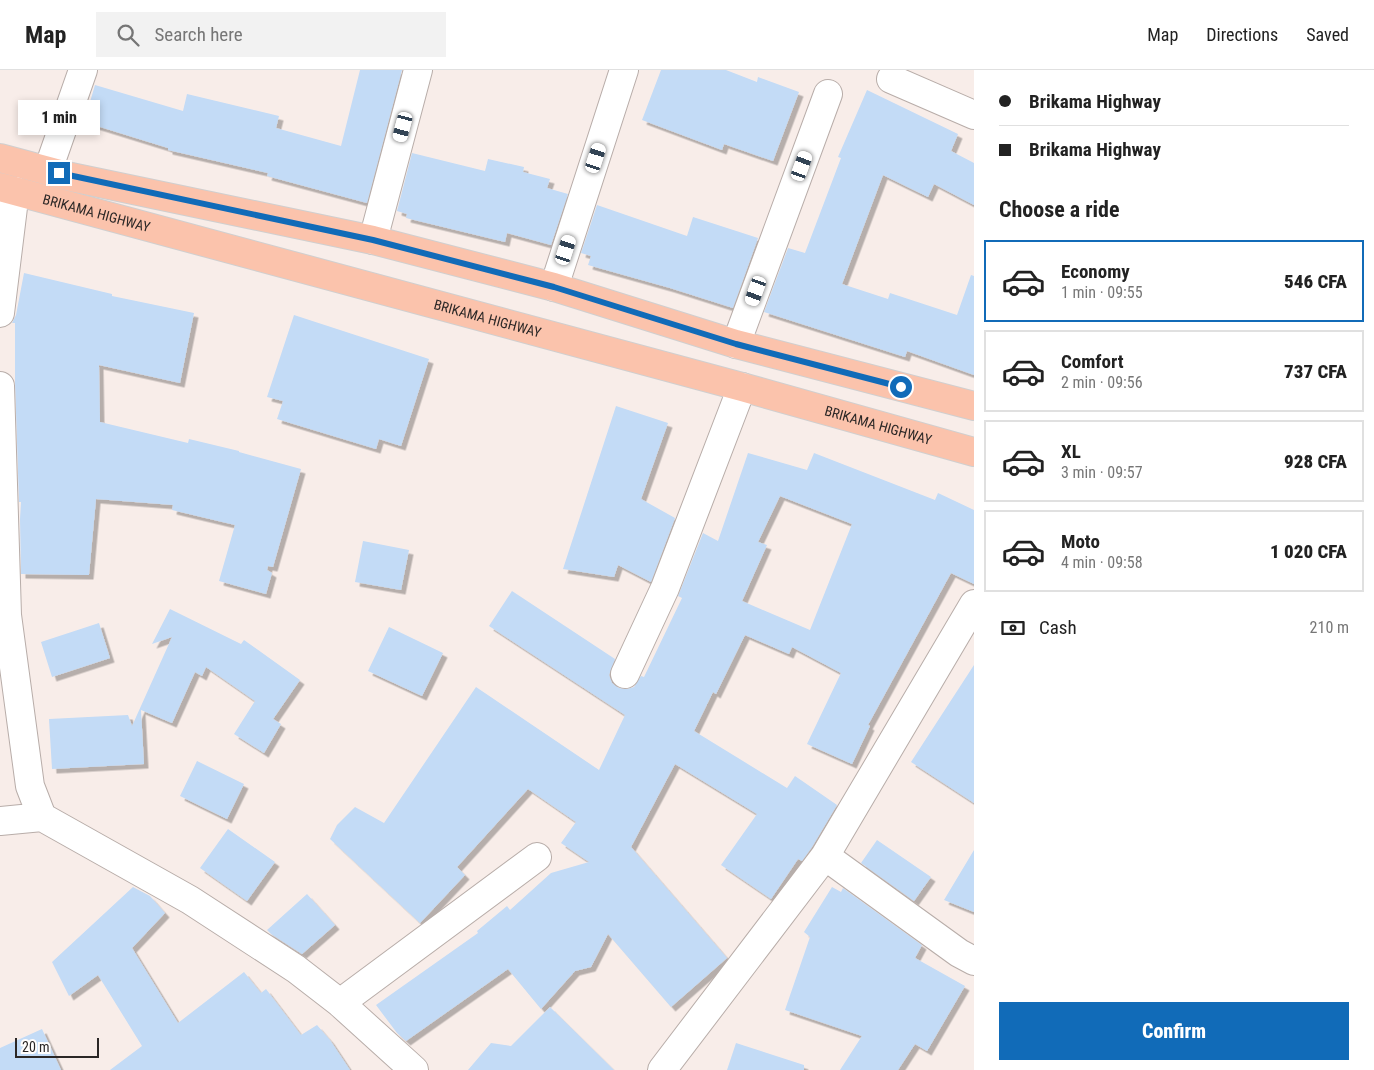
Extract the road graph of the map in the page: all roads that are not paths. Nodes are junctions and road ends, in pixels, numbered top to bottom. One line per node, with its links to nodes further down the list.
1 (83, 70): 8 (street)
2 (418, 70): 10 (street)
3 (624, 70): 11 (street)
4 (891, 79): 6 (street)
5 (828, 94): 13 (street)
6 (974, 114)
7 (0, 158): 8 (highway, BRIKAMA HIGHWAY)
8 (48, 170): 10 (highway, BRIKAMA HIGHWAY)
9 (8, 189): 12 (street); 15 (highway, BRIKAMA HIGHWAY)
10 (373, 240): 11 (highway, BRIKAMA HIGHWAY)
11 (554, 287): 13 (highway, BRIKAMA HIGHWAY)
12 (0, 313)
13 (736, 344): 16 (highway, BRIKAMA HIGHWAY)
14 (0, 386): 19 (street)
15 (742, 388): 17 (highway, BRIKAMA HIGHWAY); 20 (street)
16 (974, 406)
17 (974, 452)
18 (974, 604): 23 (street)
19 (4, 615): 21 (street)
20 (625, 674)
21 (42, 817): 22 (street); 26 (street)
22 (0, 821)
23 (825, 856): 25 (street); 28 (street)
24 (537, 857): 26 (street)
25 (974, 961)
26 (340, 1003): 27 (street)
27 (414, 1070)
28 (662, 1070)

